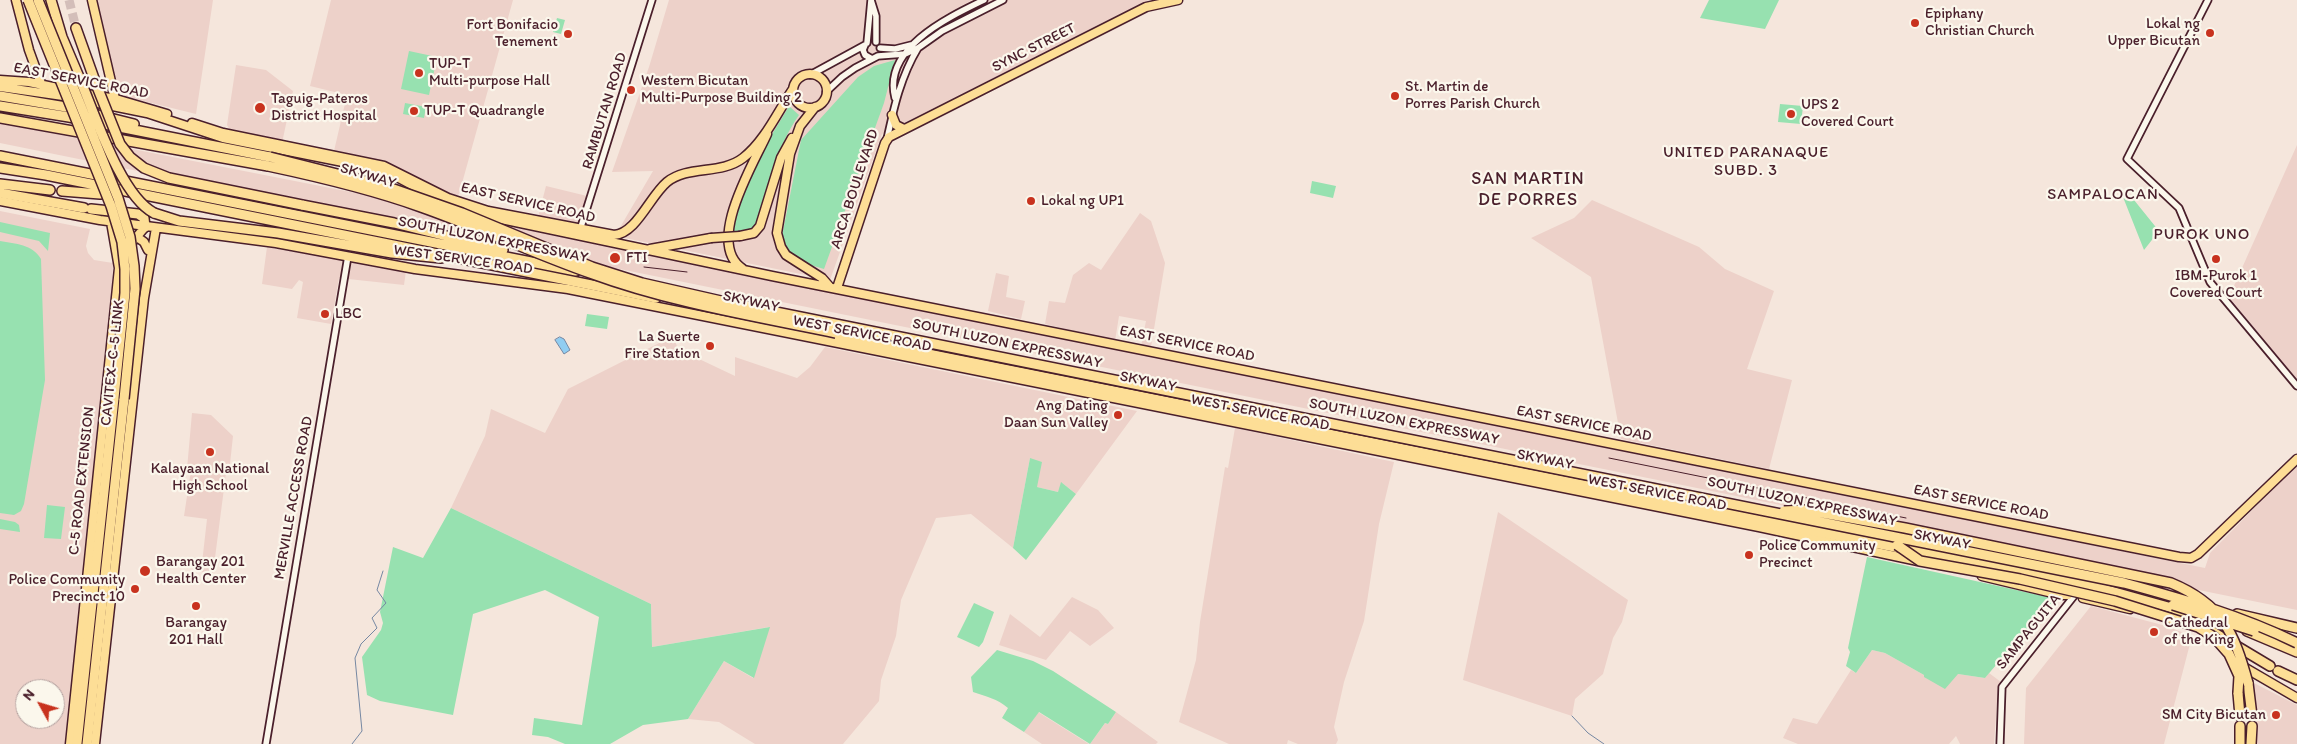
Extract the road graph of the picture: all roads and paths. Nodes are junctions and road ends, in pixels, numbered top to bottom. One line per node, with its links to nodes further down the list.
1 (16, 0): 18 (main road)
2 (28, 0): 64 (highway, CAVITEX–C-5 LINK, bridge)
3 (38, 0): 64 (highway, CAVITEX–C-5 LINK, bridge)
4 (51, 0): 57 (highway, bridge)
5 (92, 0): 30 (main road)
6 (652, 0): 52 (street, RAMBUTAN ROAD)
7 (871, 0): 13 (street); 14 (street)
8 (984, 0): 15 (street, ARCA BOULEVARD)
9 (1003, 0): 17 (street, ARCA BOULEVARD)
10 (1178, 0): 37 (main road, SYNC STREET)
11 (2208, 0): 63 (street)
12 (76, 28): 60 (highway, bridge)
13 (876, 42): 14 (street); 16 (street)
14 (866, 44): 20 (street); 21 (street)
15 (912, 45): 16 (street, ARCA BOULEVARD); 19 (street, ARCA BOULEVARD)
16 (880, 48): 20 (street)
17 (918, 48): 19 (street, ARCA BOULEVARD); 29 (street, ARCA BOULEVARD)
18 (29, 50): 23 (main road); 25 (main road)
19 (905, 54): 20 (street, ARCA BOULEVARD); 29 (street, ARCA BOULEVARD)
20 (875, 58): 27 (street, ARCA BOULEVARD)
21 (810, 75): 26 (main road); 27 (main road)
22 (0, 80): 23 (main road, EAST SERVICE ROAD)
23 (29, 82): 25 (main road, EAST SERVICE ROAD)
24 (0, 87): 25 (main road, EAST SERVICE ROAD)
25 (43, 88): 30 (main road, EAST SERVICE ROAD)
26 (793, 89): 32 (main road); 35 (main road, EAST SERVICE ROAD)
27 (826, 92): 32 (main road)
28 (0, 96): 39 (highway, SKYWAY)
29 (895, 98): 33 (street, ARCA BOULEVARD)
30 (116, 102): 38 (main road, EAST SERVICE ROAD)
31 (0, 106): 39 (highway, SKYWAY)
32 (815, 107): 36 (main road, EAST SERVICE ROAD)
33 (892, 115): 37 (main road); 40 (street, ARCA BOULEVARD)
34 (0, 118): 42 (highway, SKYWAY)
35 (773, 120): 52 (main road, EAST SERVICE ROAD); 59 (main road)
36 (800, 126): 54 (main road, bridge); 62 (main road, EAST SERVICE ROAD)
37 (904, 129): 40 (main road, SYNC STREET)
38 (223, 135): 52 (main road, EAST SERVICE ROAD); 54 (main road, EAST SERVICE ROAD)
39 (173, 138): 42 (highway, SKYWAY)
40 (886, 140): 62 (main road, ARCA BOULEVARD)
41 (0, 156): 60 (highway, SOUTH LUZON EXPRESSWAY)
42 (269, 162): 66 (highway, SKYWAY, bridge); 67 (highway, SKYWAY, bridge)
43 (0, 168): 47 (highway, SOUTH LUZON EXPRESSWAY)
44 (0, 184): 45 (highway)
45 (50, 190)
46 (62, 191): 47 (highway, SOUTH LUZON EXPRESSWAY)
47 (121, 191): 57 (highway, SOUTH LUZON EXPRESSWAY)
48 (0, 193): 51 (highway)
49 (0, 201): 50 (main road, WEST SERVICE ROAD)
50 (111, 222): 51 (main road, WEST SERVICE ROAD); 58 (main road, C-5 ROAD EXTENSION)
51 (150, 228): 53 (main road); 55 (main road); 56 (main road, WEST SERVICE ROAD); 61 (main road)
52 (580, 230)
53 (137, 237): 55 (main road); 58 (main road)
54 (646, 249): 59 (main road, EAST SERVICE ROAD)
55 (148, 250): 61 (main road)
56 (348, 256): 68 (main road, WEST SERVICE ROAD); 86 (street, MERVILLE ACCESS ROAD)
57 (452, 256): 69 (highway, SOUTH LUZON EXPRESSWAY)
58 (119, 268): 83 (main road, C-5 ROAD EXTENSION)
59 (744, 270): 62 (main road, EAST SERVICE ROAD)
60 (598, 275): 70 (highway, SOUTH LUZON EXPRESSWAY)
61 (147, 276): 85 (main road)
62 (833, 287): 65 (main road, EAST SERVICE ROAD)
63 (2297, 386)
64 (119, 398): 83 (highway, CAVITEX–C-5 LINK); 84 (highway, CAVITEX–C-5 LINK)
65 (2297, 459)
66 (1772, 512): 73 (highway, SKYWAY, bridge); 80 (highway, bridge)
67 (1897, 545): 74 (highway, SKYWAY, bridge); 79 (highway, bridge)
68 (2071, 595): 78 (main road, WEST SERVICE ROAD); 87 (street, SAMPAGUITA)
69 (2173, 608): 74 (highway, SOUTH LUZON EXPRESSWAY); 75 (highway)
70 (2237, 614): 71 (highway); 72 (highway, SOUTH LUZON EXPRESSWAY)
71 (2297, 628)
72 (2297, 639)
73 (2297, 643)
74 (2297, 651)
75 (2270, 666)
76 (2278, 671): 77 (highway)
77 (2297, 680)
78 (2297, 698)
79 (2240, 716)
80 (2252, 716)
81 (2240, 726): 88 (highway)
82 (2252, 726): 89 (highway)
83 (73, 744)
84 (87, 744)
85 (95, 744)
86 (266, 744)
87 (2000, 744)
88 (2240, 744)
89 (2251, 744)

